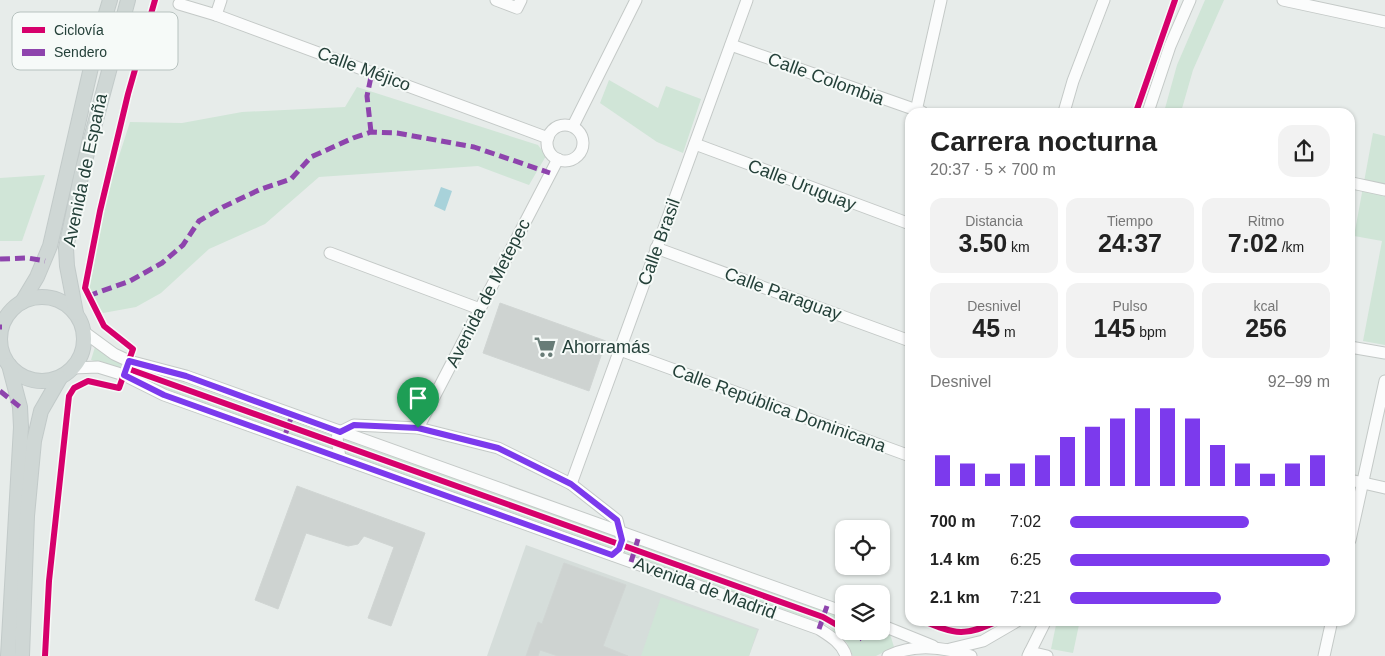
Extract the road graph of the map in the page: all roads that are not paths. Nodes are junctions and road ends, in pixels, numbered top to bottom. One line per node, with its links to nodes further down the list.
1 (110, 0): 12 (main road, Avenida de España)
2 (221, 0): 13 (street)
3 (496, 0): 4 (street)
4 (521, 0)
5 (636, 0): 22 (street)
6 (747, 0): 15 (street, Calle Brasil)
7 (941, 0): 19 (street)
8 (1104, 0): 20 (street)
9 (1190, 0): 21 (street)
10 (1283, 0): 14 (street)
11 (179, 4): 13 (street, Calle Méjico)
12 (106, 12)
13 (216, 15): 23 (street, Calle Méjico)
14 (1385, 22)
15 (731, 45): 18 (street, Calle Colombia); 24 (street, Calle Brasil)
16 (90, 70): 31 (main road, Avenida de España)
17 (109, 70): 33 (main road, Avenida de España)
18 (908, 108)
19 (920, 108)
20 (1065, 108)
21 (1149, 108)
22 (573, 126): 23 (street); 25 (street)
23 (548, 138): 25 (street)
24 (695, 144): 28 (street, Calle Uruguay); 29 (street, Calle Brasil)
25 (558, 159): 32 (street, Avenida de Metepec)
26 (1355, 184): 27 (street)
27 (1385, 190)
28 (905, 222)
29 (656, 248): 35 (street, Calle Paraguay); 37 (street, Calle Brasil)
30 (330, 253): 32 (street)
31 (22, 302): 33 (main road); 39 (main road)
32 (480, 309): 43 (street, Avenida de Metepec)
33 (76, 313): 34 (main road)
34 (84, 332): 40 (main road); 44 (street, Avenida de Madrid)
35 (905, 338)
36 (1355, 348): 38 (street)
37 (620, 350): 45 (street, Calle República Dominicana); 49 (street, Calle Brasil)
38 (1385, 353)
39 (9, 365): 41 (main road); 61 (main road)
40 (73, 368): 41 (main road); 46 (street, Avenida de Madrid)
41 (60, 378): 62 (main road)
42 (1385, 381): 48 (street)
43 (418, 428): 44 (street, Avenida de Madrid); 49 (street, Avenida de Madrid)
44 (340, 432): 46 (street); 52 (street, Avenida de Madrid)
45 (905, 454)
46 (340, 458): 53 (street, Avenida de Madrid)
47 (1355, 481): 48 (street)
48 (1363, 483): 50 (street); 51 (street)
49 (571, 484): 52 (street, Avenida de Madrid)
50 (1385, 488)
51 (1355, 518)
52 (621, 533): 53 (street); 54 (street, Avenida de Madrid)
53 (612, 555): 63 (street, Avenida de Madrid)
54 (835, 609)
55 (1008, 626): 59 (street)
56 (1043, 626): 60 (street)
57 (1331, 626): 67 (street)
58 (890, 628): 59 (street)
59 (943, 648): 64 (street); 65 (street)
60 (1029, 654): 66 (street)
61 (8, 656)
62 (22, 656)
63 (846, 656)
64 (888, 656)
65 (971, 656)
66 (1047, 656)
67 (1324, 656)

